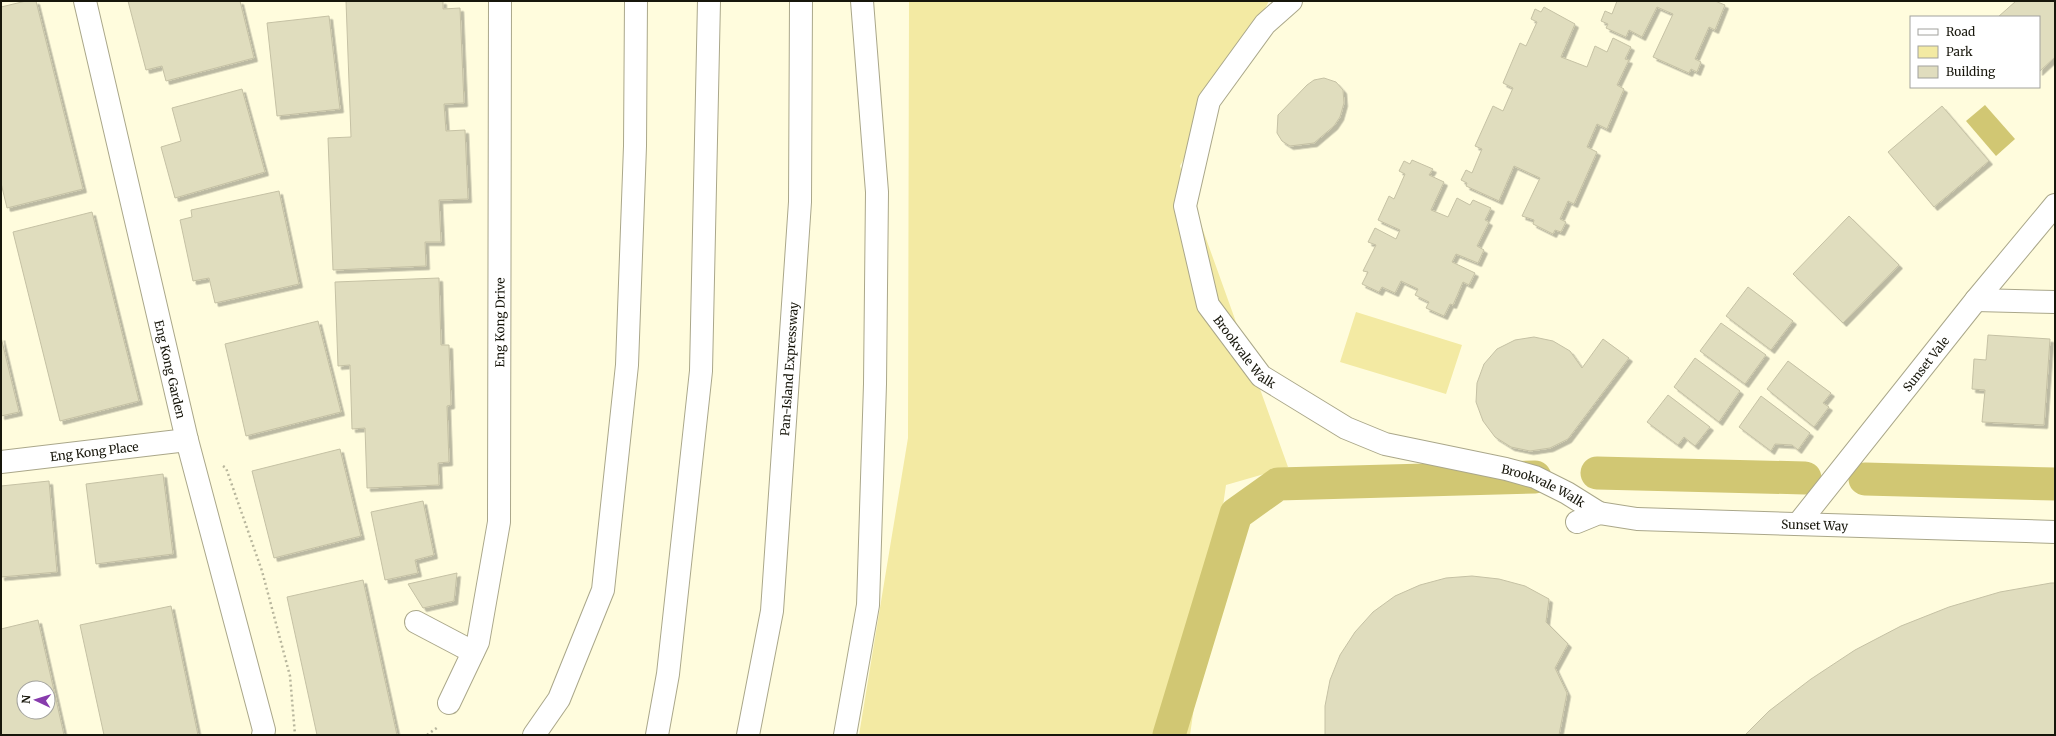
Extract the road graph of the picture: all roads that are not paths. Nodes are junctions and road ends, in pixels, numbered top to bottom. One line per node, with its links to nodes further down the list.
1 (85, 1): 11 (main road, Eng Kong Garden)
2 (500, 1): 18 (main road, Eng Kong Drive)
3 (636, 1): 21 (main road)
4 (709, 1): 22 (main road)
5 (801, 1): 23 (main road, Pan-Island Expressway)
6 (862, 1): 24 (main road)
7 (1291, 1): 13 (main road, Brookvale Walk)
8 (2055, 205): 9 (main road, Sunset Vale)
9 (1976, 300): 10 (main road); 15 (main road, Sunset Vale)
10 (2055, 302)
11 (187, 440): 12 (main road, Eng Kong Place); 20 (main road, Eng Kong Garden)
12 (1, 462)
13 (1599, 513): 14 (main road); 15 (main road, Sunset Way)
14 (1578, 522)
15 (1798, 524): 16 (main road, Sunset Way)
16 (2055, 532)
17 (416, 622): 18 (main road)
18 (476, 647): 19 (main road, Eng Kong Drive)
19 (449, 703)
20 (263, 735)
21 (534, 735)
22 (657, 735)
23 (748, 735)
24 (845, 735)

